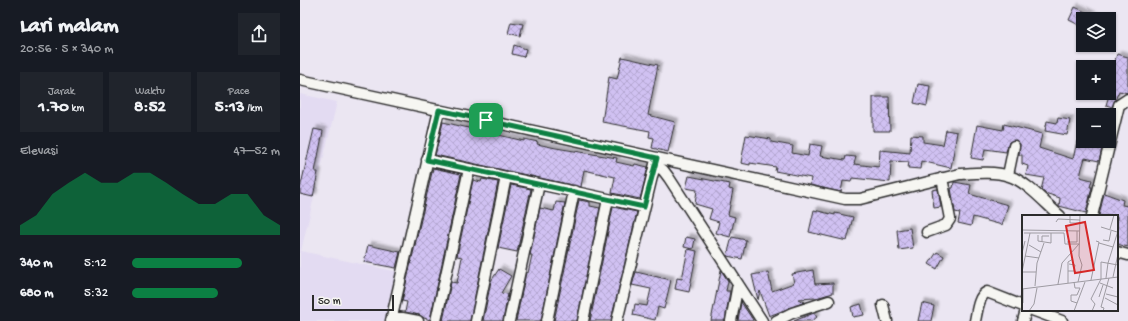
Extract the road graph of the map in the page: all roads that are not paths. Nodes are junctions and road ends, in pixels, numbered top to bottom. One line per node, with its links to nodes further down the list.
1 (300, 80): 3 (street)
2 (1128, 99): 16 (street)
3 (439, 110): 5 (street); 6 (street)
4 (1014, 146): 8 (street)
5 (427, 160): 7 (street); 26 (street)
6 (656, 162): 10 (street); 14 (street); 20 (street)
7 (469, 169): 9 (street); 28 (street)
8 (1008, 175): 10 (street); 15 (street)
9 (506, 177): 11 (street); 29 (street)
10 (942, 178): 17 (street)
11 (539, 184): 12 (street); 30 (street)
12 (574, 191): 13 (street); 31 (street)
13 (608, 199): 14 (street); 32 (street)
14 (644, 207): 33 (street)
15 (1059, 215)
16 (1092, 215)
17 (927, 232)
18 (1118, 252): 19 (street)
19 (1128, 255)
20 (738, 284): 34 (street); 35 (street)
21 (829, 301): 36 (street)
22 (883, 305): 37 (street)
23 (1022, 306): 38 (street)
24 (1026, 311): 39 (street)
25 (1035, 311): 40 (street)
26 (391, 318): 27 (street)
27 (418, 321)
28 (436, 321)
29 (476, 321)
30 (509, 321)
31 (547, 321)
32 (583, 321)
33 (617, 321)
34 (730, 321)
35 (762, 321)
36 (776, 321)
37 (887, 321)
38 (975, 321)
39 (1023, 321)
40 (1062, 321)

